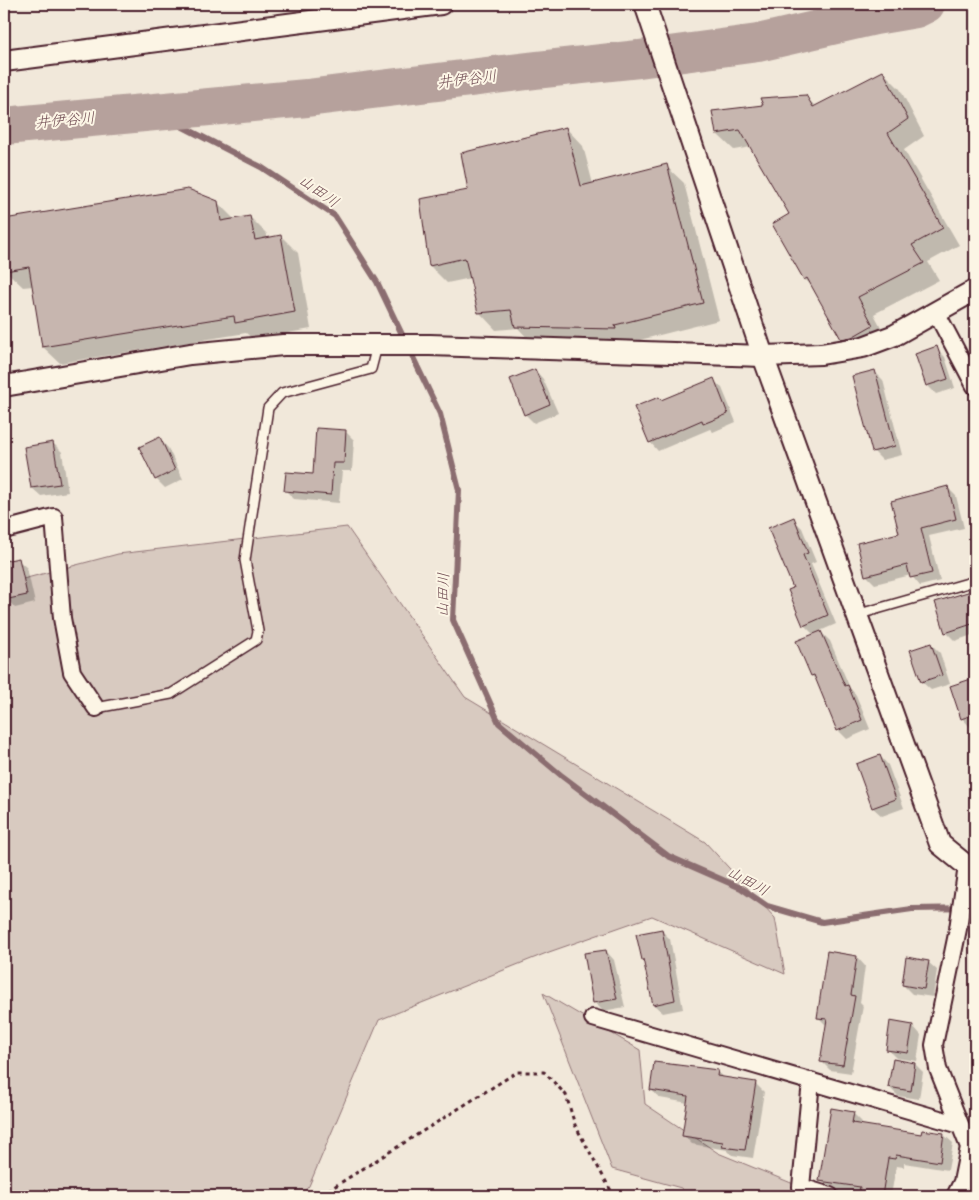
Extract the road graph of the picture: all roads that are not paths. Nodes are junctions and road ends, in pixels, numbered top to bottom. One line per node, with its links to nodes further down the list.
1 (440, 4): 3 (street)
2 (646, 6): 7 (street)
3 (4, 61)
4 (975, 290): 5 (street)
5 (936, 312): 7 (street); 9 (street)
6 (383, 345): 7 (street); 8 (street); 13 (lane)
7 (763, 356): 12 (street)
8 (4, 386)
9 (975, 386)
10 (4, 530): 13 (street)
11 (975, 581): 12 (lane)
12 (856, 616): 14 (street)
13 (96, 708)
14 (969, 872): 17 (street)
15 (593, 1018): 16 (street)
16 (811, 1081): 17 (street); 19 (street)
17 (960, 1125): 18 (street)
18 (972, 1151): 20 (street)
19 (830, 1196)
20 (954, 1196)

